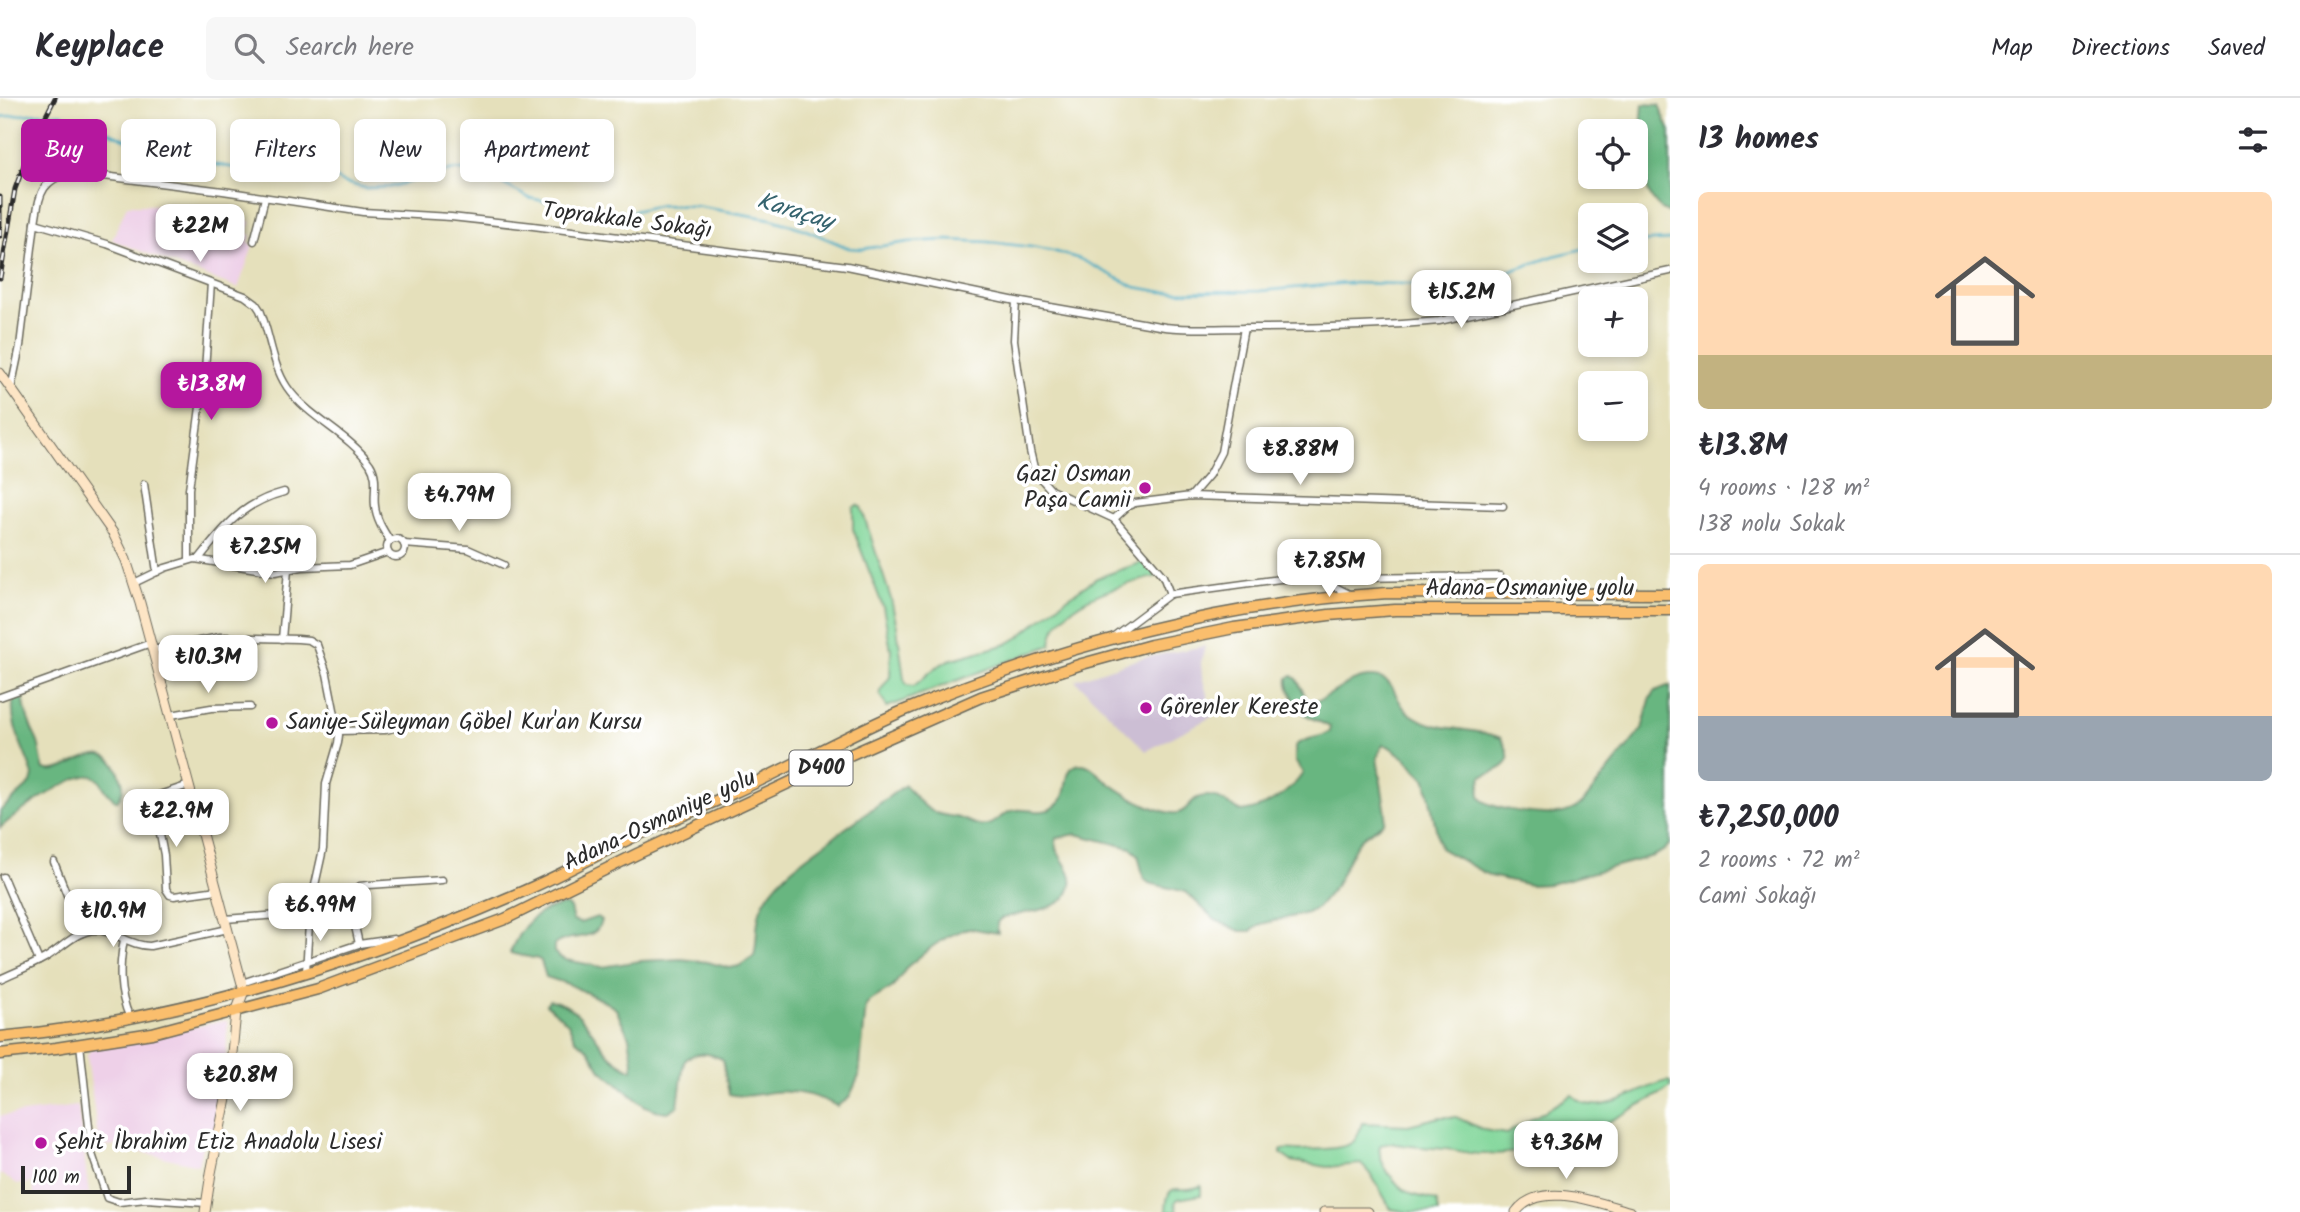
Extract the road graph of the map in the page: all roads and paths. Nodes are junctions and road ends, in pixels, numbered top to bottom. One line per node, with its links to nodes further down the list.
1 (265, 198): 2 (street, Toprakkale Sokağı); 3 (street); 6 (street, Toprakkale Sokağı)
2 (35, 223): 5 (street); 9 (street, Toprakkale Sokağı)
3 (254, 241)
4 (1670, 271): 7 (street, Toprakkale Sokağı)
5 (211, 283): 15 (street); 19 (street)
6 (1016, 301): 7 (street, Toprakkale Sokağı); 14 (street)
7 (1244, 328): 12 (street)
8 (0, 373): 9 (street)
9 (11, 390): 25 (street)
10 (144, 484): 22 (street)
11 (284, 492): 18 (street)
12 (1191, 496): 13 (street); 14 (street)
13 (1503, 506)
14 (1114, 519): 26 (street)
15 (390, 541): 16 (street); 17 (street)
16 (404, 544): 17 (street); 20 (street)
17 (388, 552): 21 (street)
18 (199, 559): 19 (street); 21 (street)
19 (189, 560): 22 (street)
20 (504, 565)
21 (288, 570): 31 (street)
22 (157, 572): 25 (street)
23 (1500, 576): 24 (street)
24 (1318, 578): 26 (street); 28 (street)
25 (134, 583): 32 (street)
26 (1170, 594): 30 (street)
27 (1670, 594): 28 (highway, Adana-Osmaniye yolu / D400)
28 (1352, 595): 30 (highway, Adana-Osmaniye yolu / D400)
29 (1670, 610): 53 (highway, Adana-Osmaniye yolu / D400)
30 (1113, 637): 46 (highway, Adana-Osmaniye yolu / D400)
31 (282, 639): 32 (street); 37 (street)
32 (152, 646): 33 (street); 35 (street)
33 (0, 697)
34 (250, 707): 35 (street)
35 (171, 715): 38 (street)
36 (410, 724): 37 (street)
37 (338, 731): 43 (street)
38 (189, 785): 42 (street); 42 (street)
39 (54, 862): 45 (street)
40 (4, 877): 49 (street)
41 (442, 880): 48 (street)
42 (217, 890): 44 (street)
43 (310, 908): 44 (street); 50 (street)
44 (226, 924): 47 (street); 52 (street)
45 (82, 933): 47 (street); 49 (street)
46 (406, 938): 48 (street); 50 (highway, Adana-Osmaniye yolu / D400)
47 (124, 939): 54 (street)
48 (359, 944): 50 (street)
49 (39, 961): 51 (street)
50 (307, 967): 52 (highway, Adana-Osmaniye yolu / D400)
51 (0, 979)
52 (243, 987): 53 (street); 54 (highway, Adana-Osmaniye yolu / D400)
53 (236, 1012): 56 (highway, Adana-Osmaniye yolu / D400); 58 (street)
54 (130, 1018): 55 (highway, Adana-Osmaniye yolu / D400)
55 (0, 1037)
56 (80, 1044): 57 (highway, Adana-Osmaniye yolu / D400); 58 (street)
57 (0, 1054)
58 (205, 1210)
59 (1324, 1212): 60 (street)
60 (1368, 1212)
61 (1516, 1212): 62 (street)
62 (1631, 1212)

